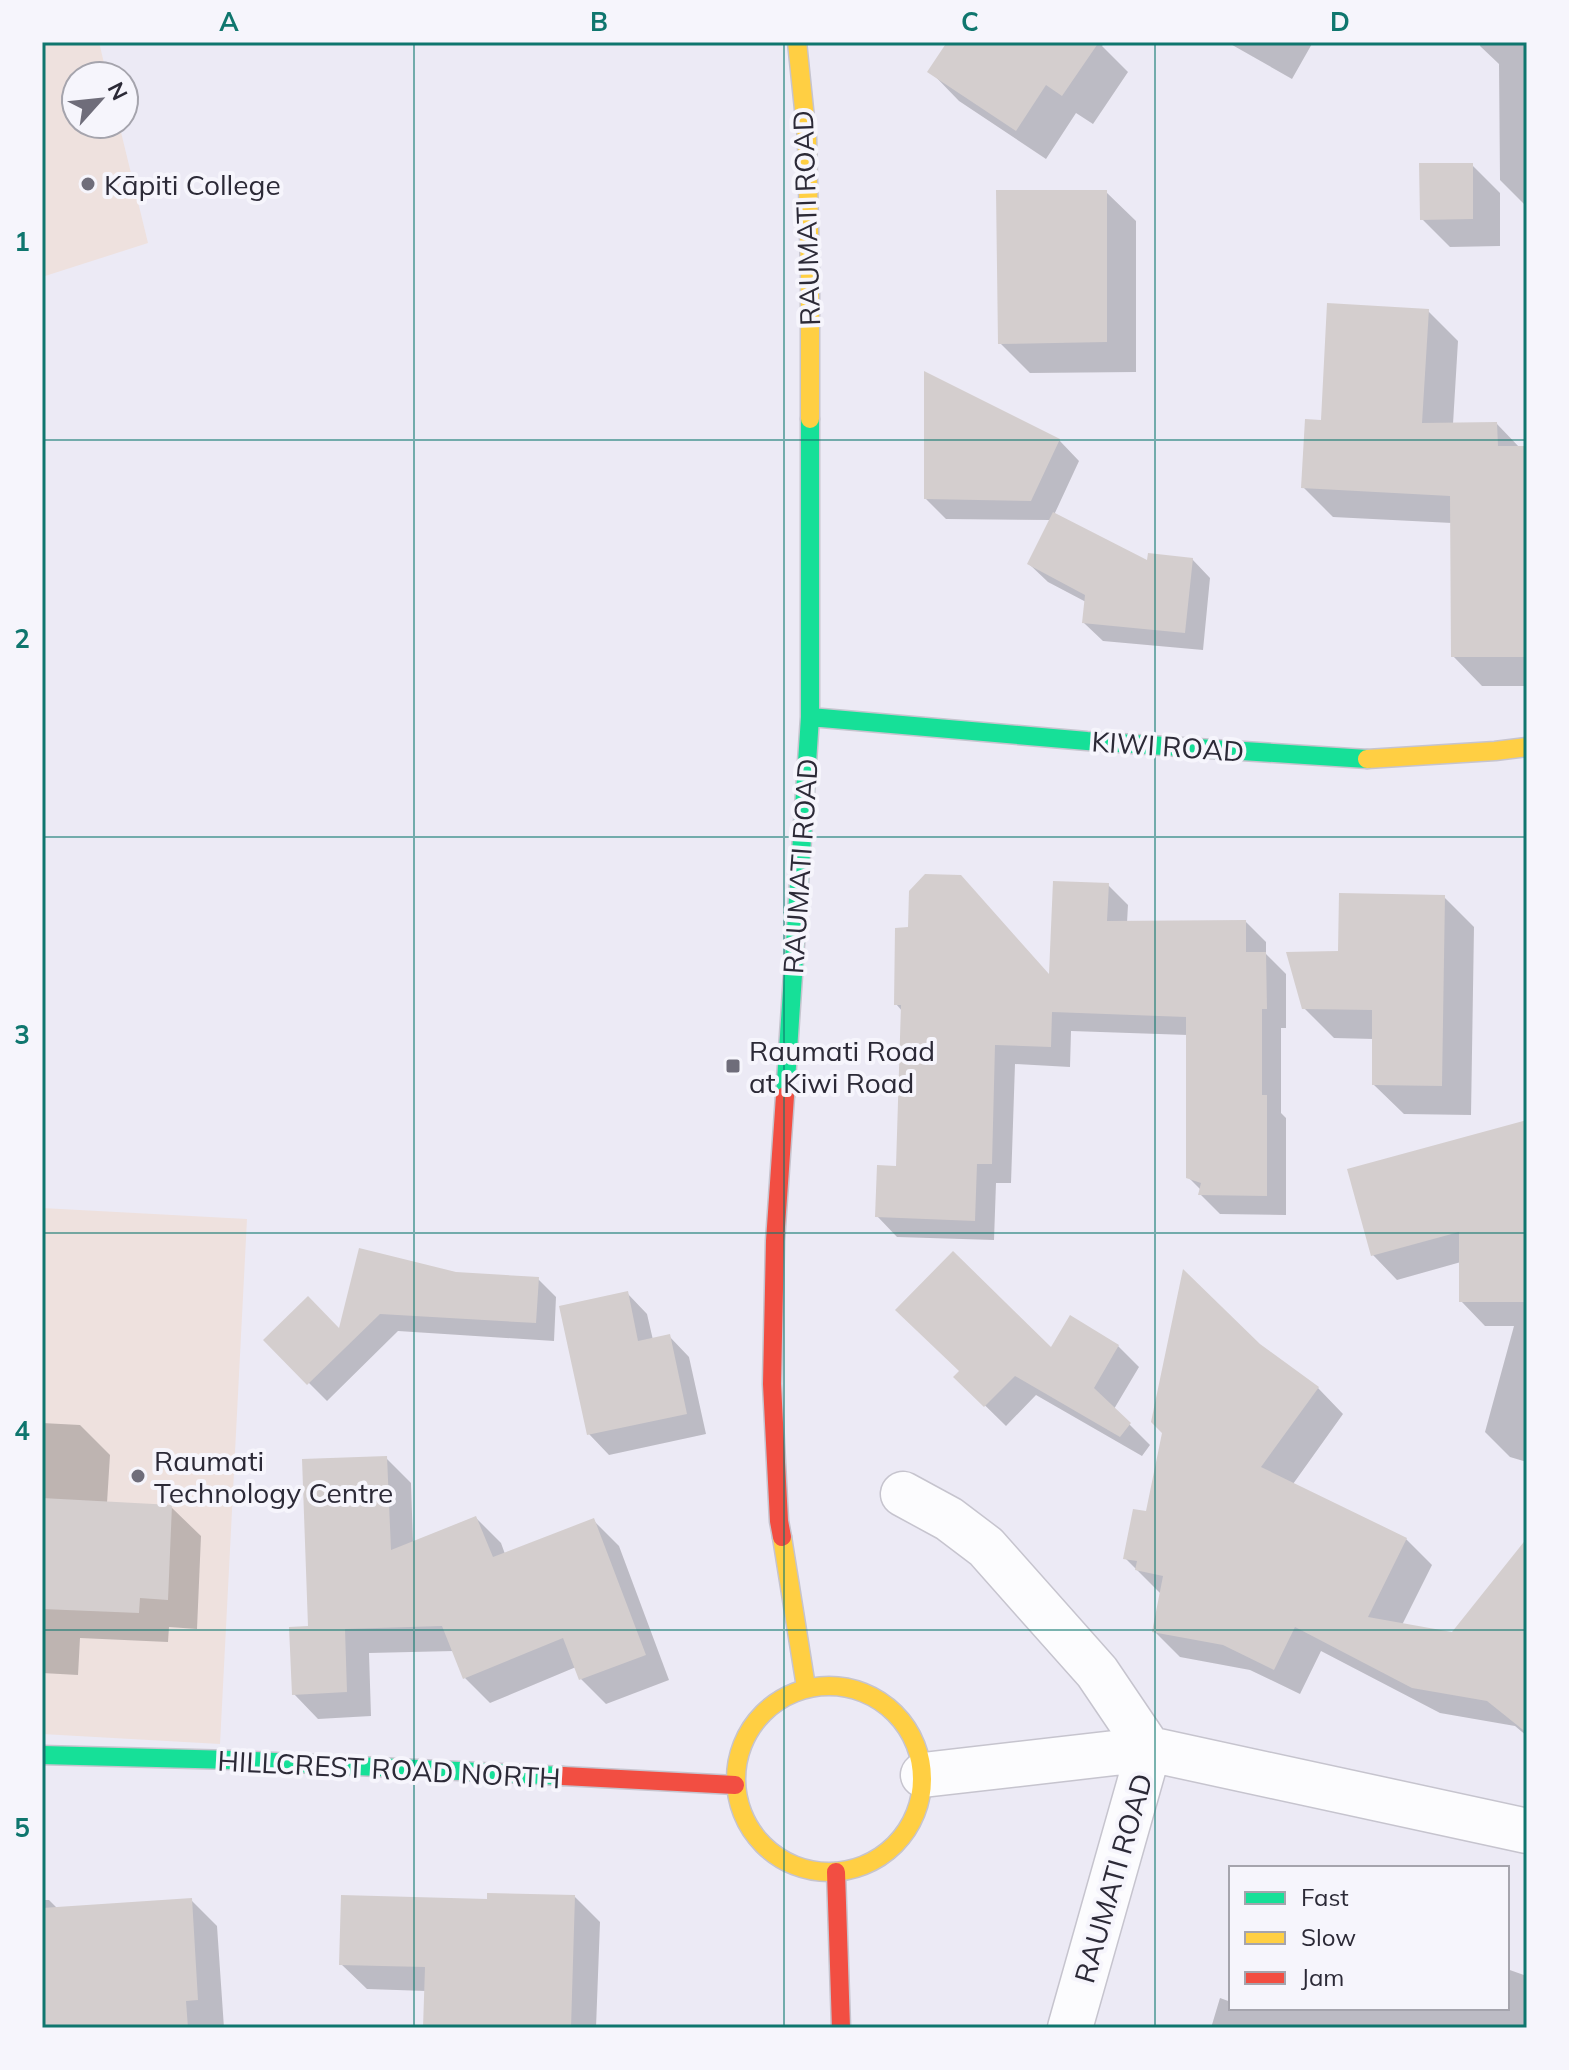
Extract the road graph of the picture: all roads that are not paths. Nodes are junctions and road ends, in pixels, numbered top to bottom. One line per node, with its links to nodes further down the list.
1 (797, 42): 2 (main road, RAUMATI ROAD)
2 (810, 717): 3 (main road, KIWI ROAD); 5 (main road, RAUMATI ROAD)
3 (1527, 747)
4 (903, 1494): 6 (street, RAUMATI ROAD)
5 (806, 1687): 8 (main road); 9 (main road)
6 (1149, 1749): 8 (street); 10 (street); 13 (street, RAUMATI ROAD)
7 (42, 1755): 9 (main road, HILLCREST ROAD NORTH)
8 (923, 1775): 11 (main road)
9 (735, 1785): 11 (main road)
10 (1527, 1831)
11 (836, 1872): 12 (main road)
12 (841, 2028)
13 (1070, 2028)

